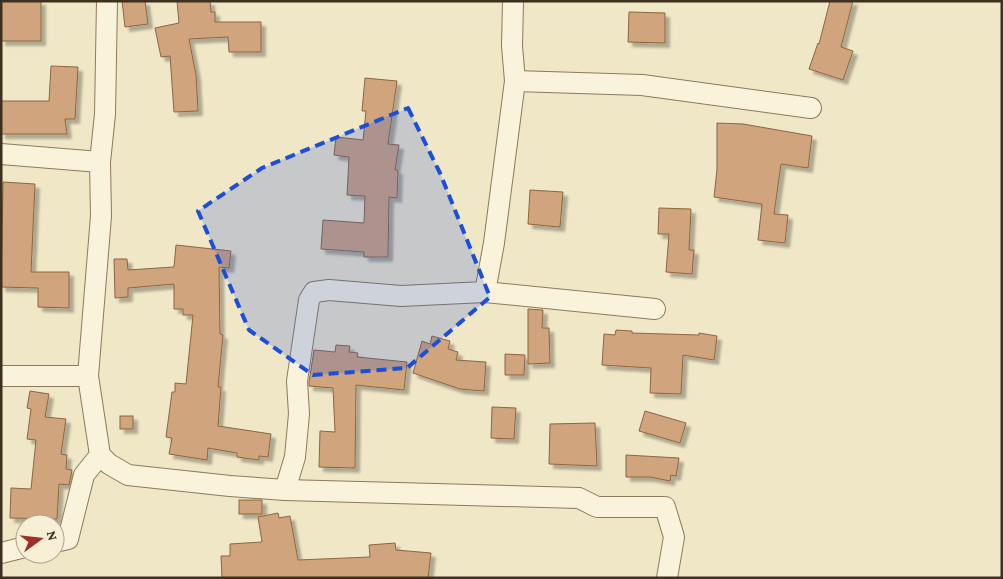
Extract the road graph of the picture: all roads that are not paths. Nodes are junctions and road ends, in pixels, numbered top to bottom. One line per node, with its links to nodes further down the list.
1 (107, 1): 6 (street)
2 (513, 1): 3 (street)
3 (515, 81): 4 (street); 7 (street)
4 (811, 108)
5 (1, 154): 6 (street)
6 (100, 162): 10 (street)
7 (485, 292): 8 (street); 12 (street)
8 (655, 309)
9 (1, 376): 10 (street)
10 (88, 376): 11 (street)
11 (100, 455): 12 (street); 13 (street)
12 (285, 490): 16 (street)
13 (65, 540)
14 (15, 550): 15 (street)
15 (1, 553)
16 (667, 578)

